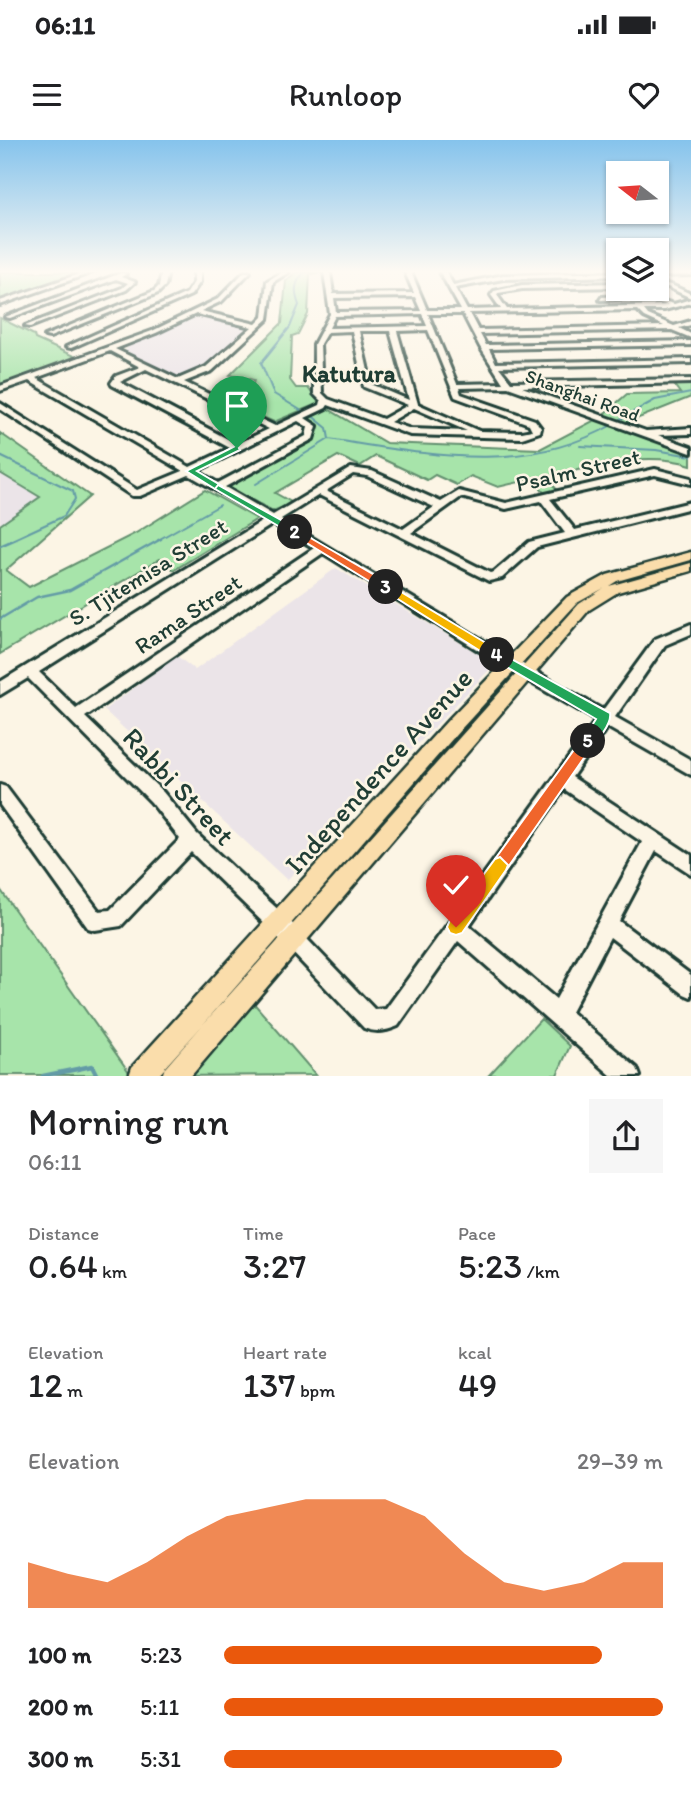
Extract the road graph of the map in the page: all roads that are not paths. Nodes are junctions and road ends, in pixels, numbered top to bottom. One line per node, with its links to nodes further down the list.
1 (12, 316): 12 (street)
2 (55, 316): 14 (street)
3 (98, 316): 22 (street)
4 (140, 316): 25 (street)
5 (188, 316): 27 (street)
6 (212, 316): 15 (street)
7 (267, 316): 15 (street)
8 (332, 316): 19 (street)
9 (426, 316): 16 (street)
10 (467, 316): 21 (street, Shanghai Road)
11 (646, 316): 17 (street)
12 (8, 317): 14 (street)
13 (691, 323): 17 (street)
14 (28, 326): 22 (street)
15 (256, 326): 34 (street)
16 (432, 328): 18 (street); 36 (street)
17 (673, 328): 21 (street); 23 (street)
18 (393, 329): 20 (street); 40 (street)
19 (323, 330): 20 (street); 38 (street)
20 (355, 330): 40 (street)
21 (476, 332): 26 (street, Shanghai Road)
22 (48, 336): 25 (street)
23 (691, 336)
24 (691, 343): 26 (street)
25 (69, 347): 28 (street)
26 (483, 347): 30 (street, Shanghai Road)
27 (112, 350): 28 (street); 31 (street)
28 (90, 358): 32 (street)
29 (691, 361): 30 (street)
30 (494, 365): 35 (street, Shanghai Road)
31 (146, 368): 34 (street); 47 (street)
32 (30, 378): 37 (street); 49 (street)
33 (691, 381): 35 (street)
34 (178, 382): 43 (street)
35 (509, 385): 36 (street); 46 (street, Shanghai Road)
36 (455, 386): 45 (street)
37 (0, 389)
38 (326, 401): 41 (street); 42 (street)
39 (0, 405): 49 (street)
40 (414, 405): 42 (street); 45 (street)
41 (298, 418): 43 (street); 51 (street)
42 (382, 423): 45 (street)
43 (275, 429): 47 (street)
44 (691, 431): 46 (street)
45 (482, 433)
46 (641, 433): 48 (street, Shanghai Road)
47 (237, 448): 49 (street)
48 (691, 450)
49 (190, 471): 51 (street)
50 (691, 481): 53 (street, Psalm Street)
51 (218, 487): 56 (street)
52 (321, 492): 55 (street, S. Tjitemisa Street); 56 (street, S. Tjitemisa Street); 57 (street)
53 (544, 498): 55 (street, Psalm Street); 58 (street)
54 (691, 505): 58 (street)
55 (440, 506): 57 (street, Psalm Street)
56 (274, 520): 59 (street); 64 (street, S. Tjitemisa Street)
57 (403, 534): 58 (street)
58 (572, 534)
59 (322, 548): 63 (street); 66 (street, Rama Street)
60 (691, 556): 63 (main road, Independence Avenue)
61 (691, 566): 63 (main road, Independence Avenue)
62 (691, 629): 67 (street)
63 (519, 669): 67 (street); 76 (main road, Independence Avenue)
64 (28, 670): 65 (street, S. Tjitemisa Street); 66 (street, Rabbi Street)
65 (0, 688)
66 (77, 715): 72 (street, Rabbi Street)
67 (605, 717): 68 (street); 69 (street)
68 (691, 768)
69 (562, 779): 71 (street); 75 (street)
70 (0, 792): 72 (street)
71 (653, 839): 73 (street); 74 (street)
72 (191, 840): 76 (street, Rabbi Street)
73 (691, 865)
74 (607, 923): 77 (street); 78 (street)
75 (456, 927): 76 (street, Rabbi Street); 78 (street)
76 (285, 931): 79 (main road, Independence Avenue); 80 (main road, Independence Avenue)
77 (691, 987)
78 (559, 1014): 81 (street)
79 (141, 1076)
80 (174, 1076)
81 (629, 1076)

